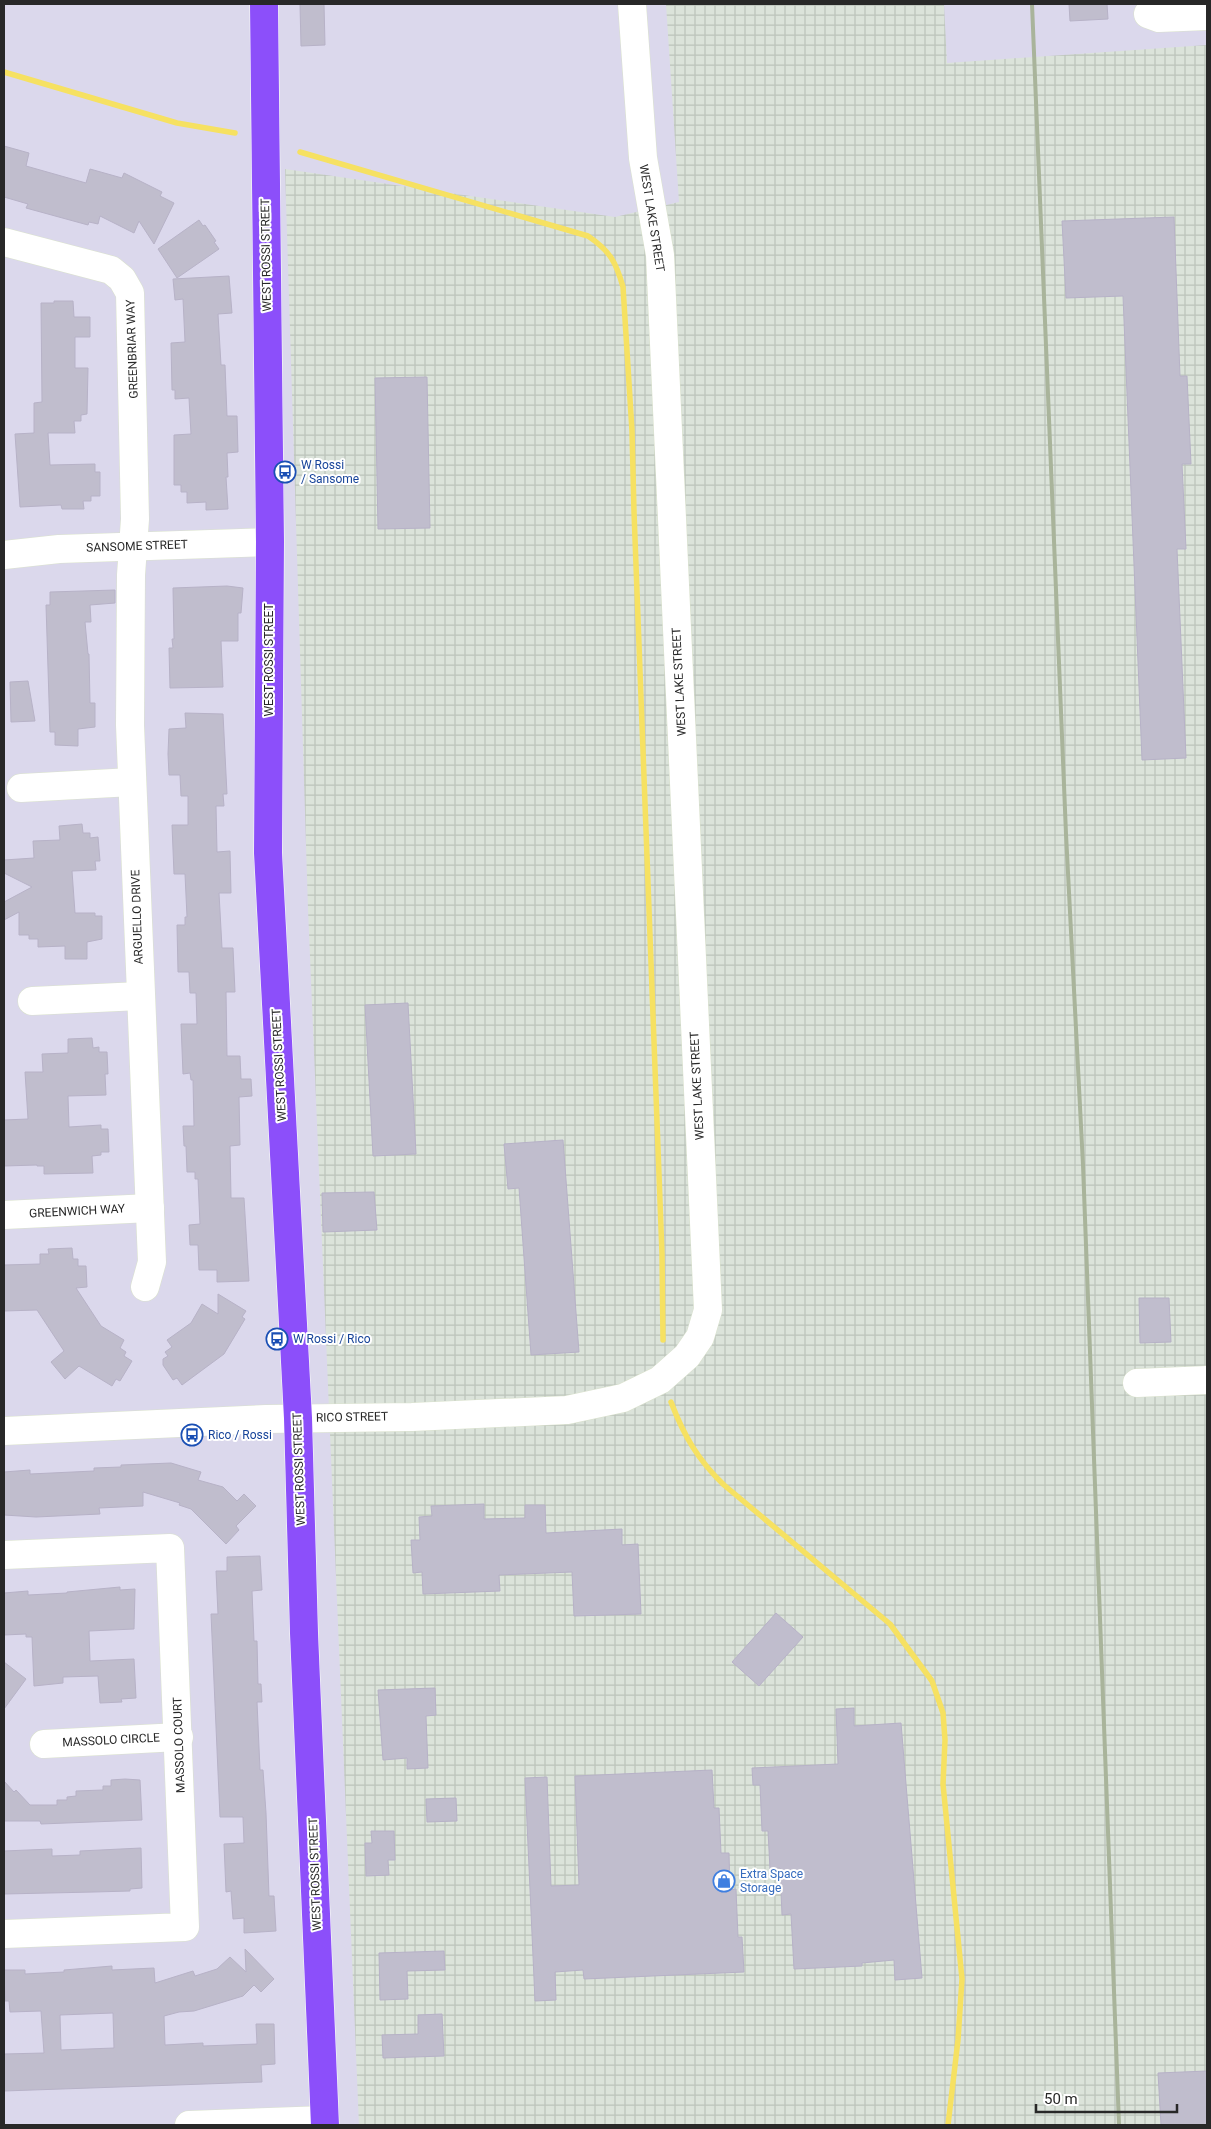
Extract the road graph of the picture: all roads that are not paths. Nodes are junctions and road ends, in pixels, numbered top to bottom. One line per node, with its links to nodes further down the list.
1 (264, 4): 6 (main road, WEST ROSSI STREET)
2 (632, 4): 16 (street, WEST LAKE STREET)
3 (1148, 14): 4 (street)
4 (1207, 16)
5 (4, 242): 7 (street, GREENBRIAR WAY)
6 (270, 542): 7 (street, SANSOME STREET); 19 (main road, WEST ROSSI STREET)
7 (132, 547): 8 (street, SANSOME STREET); 9 (street, ARGUELLO DRIVE)
8 (4, 555)
9 (132, 782): 10 (street); 11 (street, ARGUELLO DRIVE)
10 (21, 788)
11 (140, 996): 12 (street); 13 (street, ARGUELLO DRIVE)
12 (32, 1001)
13 (150, 1208): 14 (street, GREENWICH WAY); 15 (street, ARGUELLO DRIVE)
14 (4, 1215)
15 (145, 1287)
16 (687, 1356): 19 (street, RICO STREET)
17 (1207, 1380): 18 (street)
18 (1137, 1383)
19 (298, 1418): 20 (street, RICO STREET); 25 (main road, WEST ROSSI STREET)
20 (4, 1431)
21 (4, 1555): 22 (street, MASSOLO COURT)
22 (179, 1737): 23 (street, MASSOLO CIRCLE); 24 (street, MASSOLO COURT)
23 (44, 1744)
24 (4, 1934)
25 (325, 2123): 26 (street)
26 (189, 2125)

